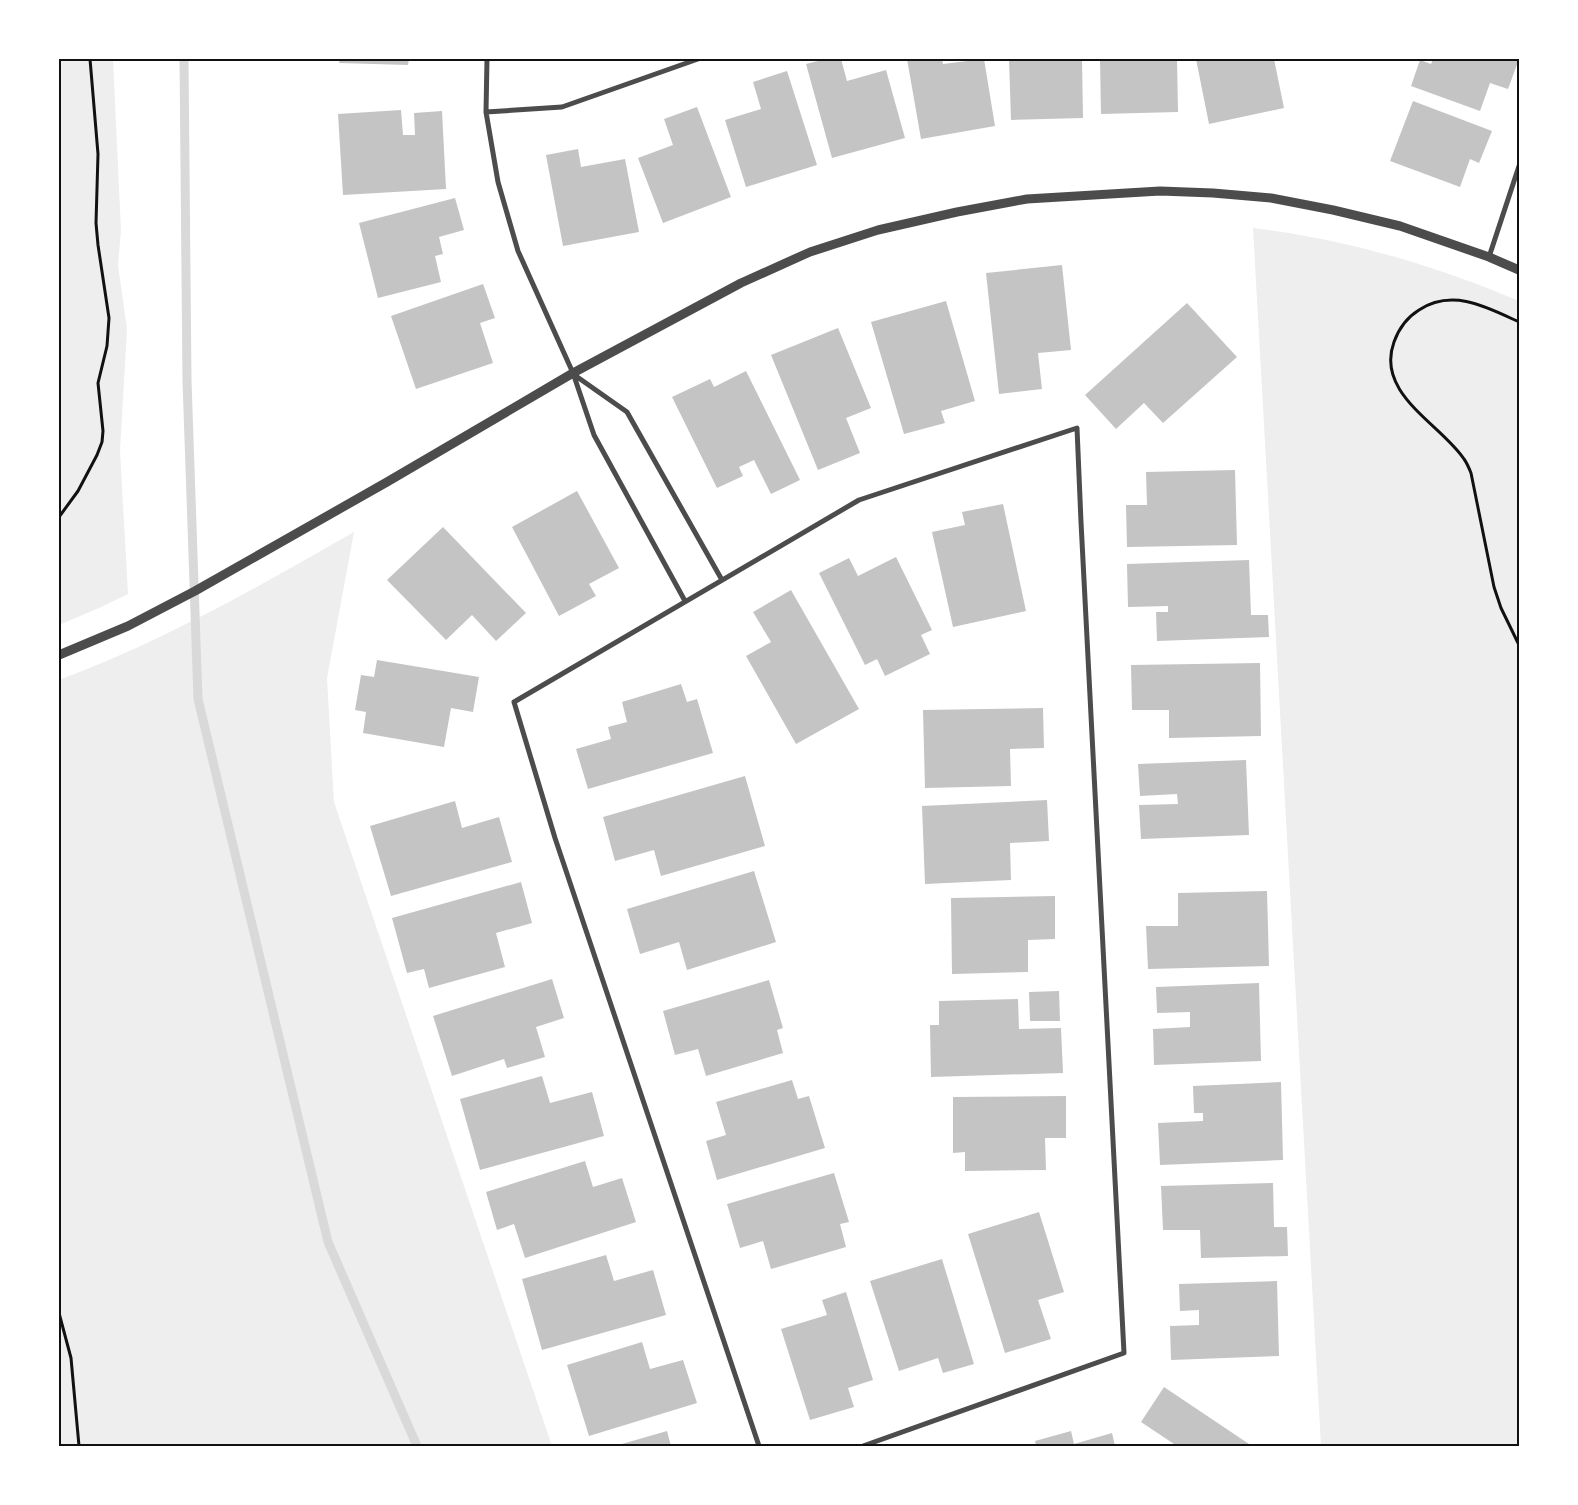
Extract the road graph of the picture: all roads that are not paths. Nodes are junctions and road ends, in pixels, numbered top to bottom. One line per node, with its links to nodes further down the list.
1 (487, 59): 3 (street)
2 (698, 59): 3 (street)
3 (486, 112): 7 (street)
4 (1519, 166): 5 (street)
5 (1489, 257): 6 (street); 7 (street)
6 (1519, 270)
7 (573, 373): 8 (street); 9 (street); 10 (street)
8 (722, 580): 9 (street); 12 (street)
9 (685, 602): 11 (street)
10 (59, 655)
11 (759, 1446)
12 (863, 1446)

